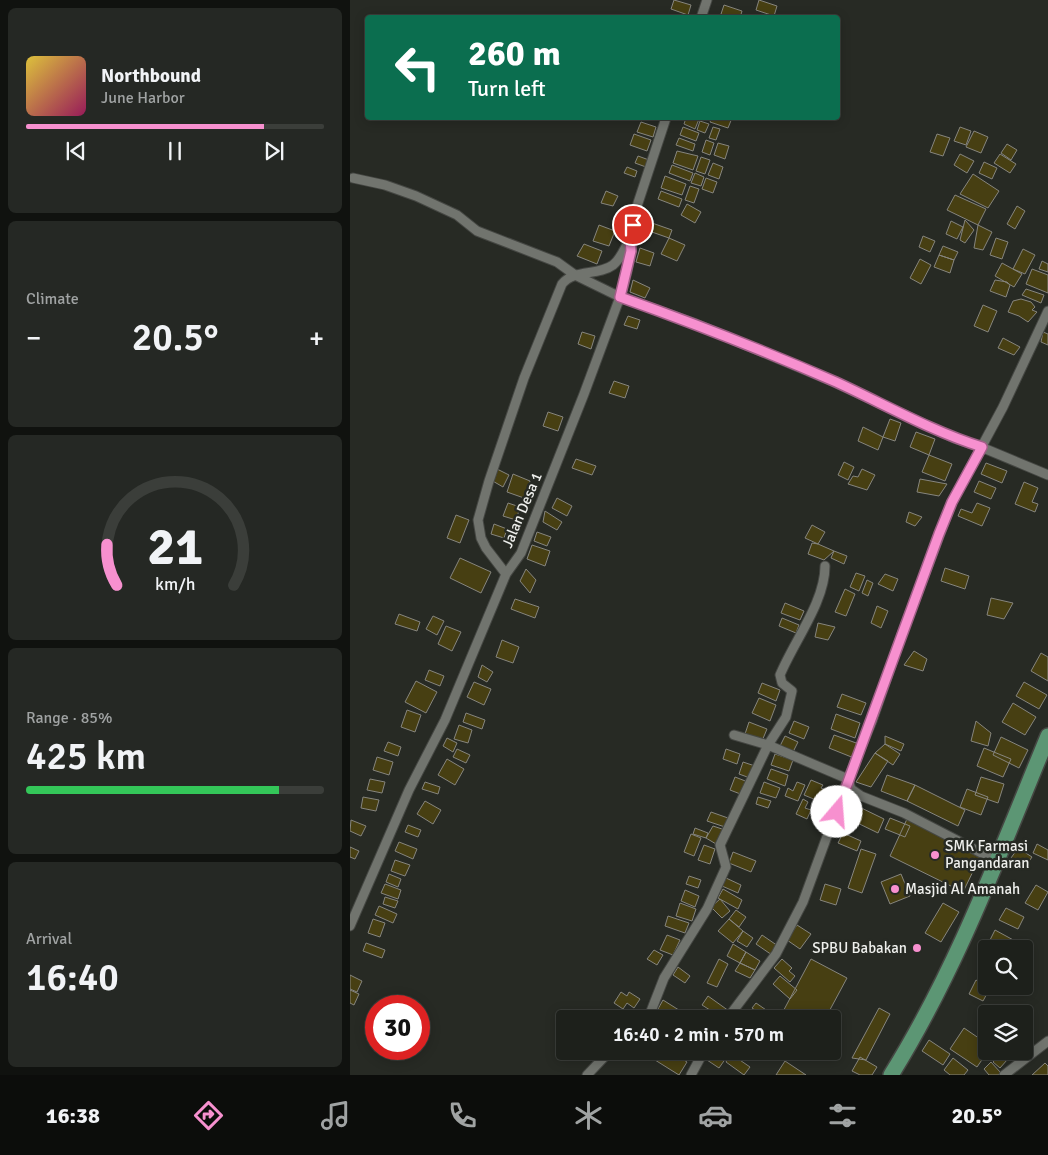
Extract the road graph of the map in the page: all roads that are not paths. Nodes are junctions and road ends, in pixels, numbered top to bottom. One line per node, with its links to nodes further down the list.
1 (707, 0): 2 (street)
2 (702, 15)
3 (665, 120): 5 (street, Jalan Desa 1)
4 (353, 178): 6 (street)
5 (630, 239): 6 (street); 7 (street, Jalan Desa 1)
6 (574, 275): 7 (street); 12 (street)
7 (620, 297): 9 (street); 12 (street, Jalan Desa 1)
8 (1048, 311): 9 (street)
9 (982, 447): 10 (street); 16 (street)
10 (1048, 475)
11 (825, 566): 15 (street)
12 (506, 574): 18 (street, Jalan Desa 1)
13 (734, 734): 15 (street)
14 (1048, 736): 17 (highway)
15 (768, 745): 16 (street); 19 (street)
16 (848, 778): 17 (street); 20 (street)
17 (997, 861): 26 (highway)
18 (350, 926)
19 (652, 1010)
20 (734, 1010)
21 (1048, 1041): 27 (street)
22 (601, 1060): 24 (street)
23 (699, 1060): 25 (street)
24 (587, 1075)
25 (691, 1075)
26 (891, 1075)
27 (1004, 1075)

